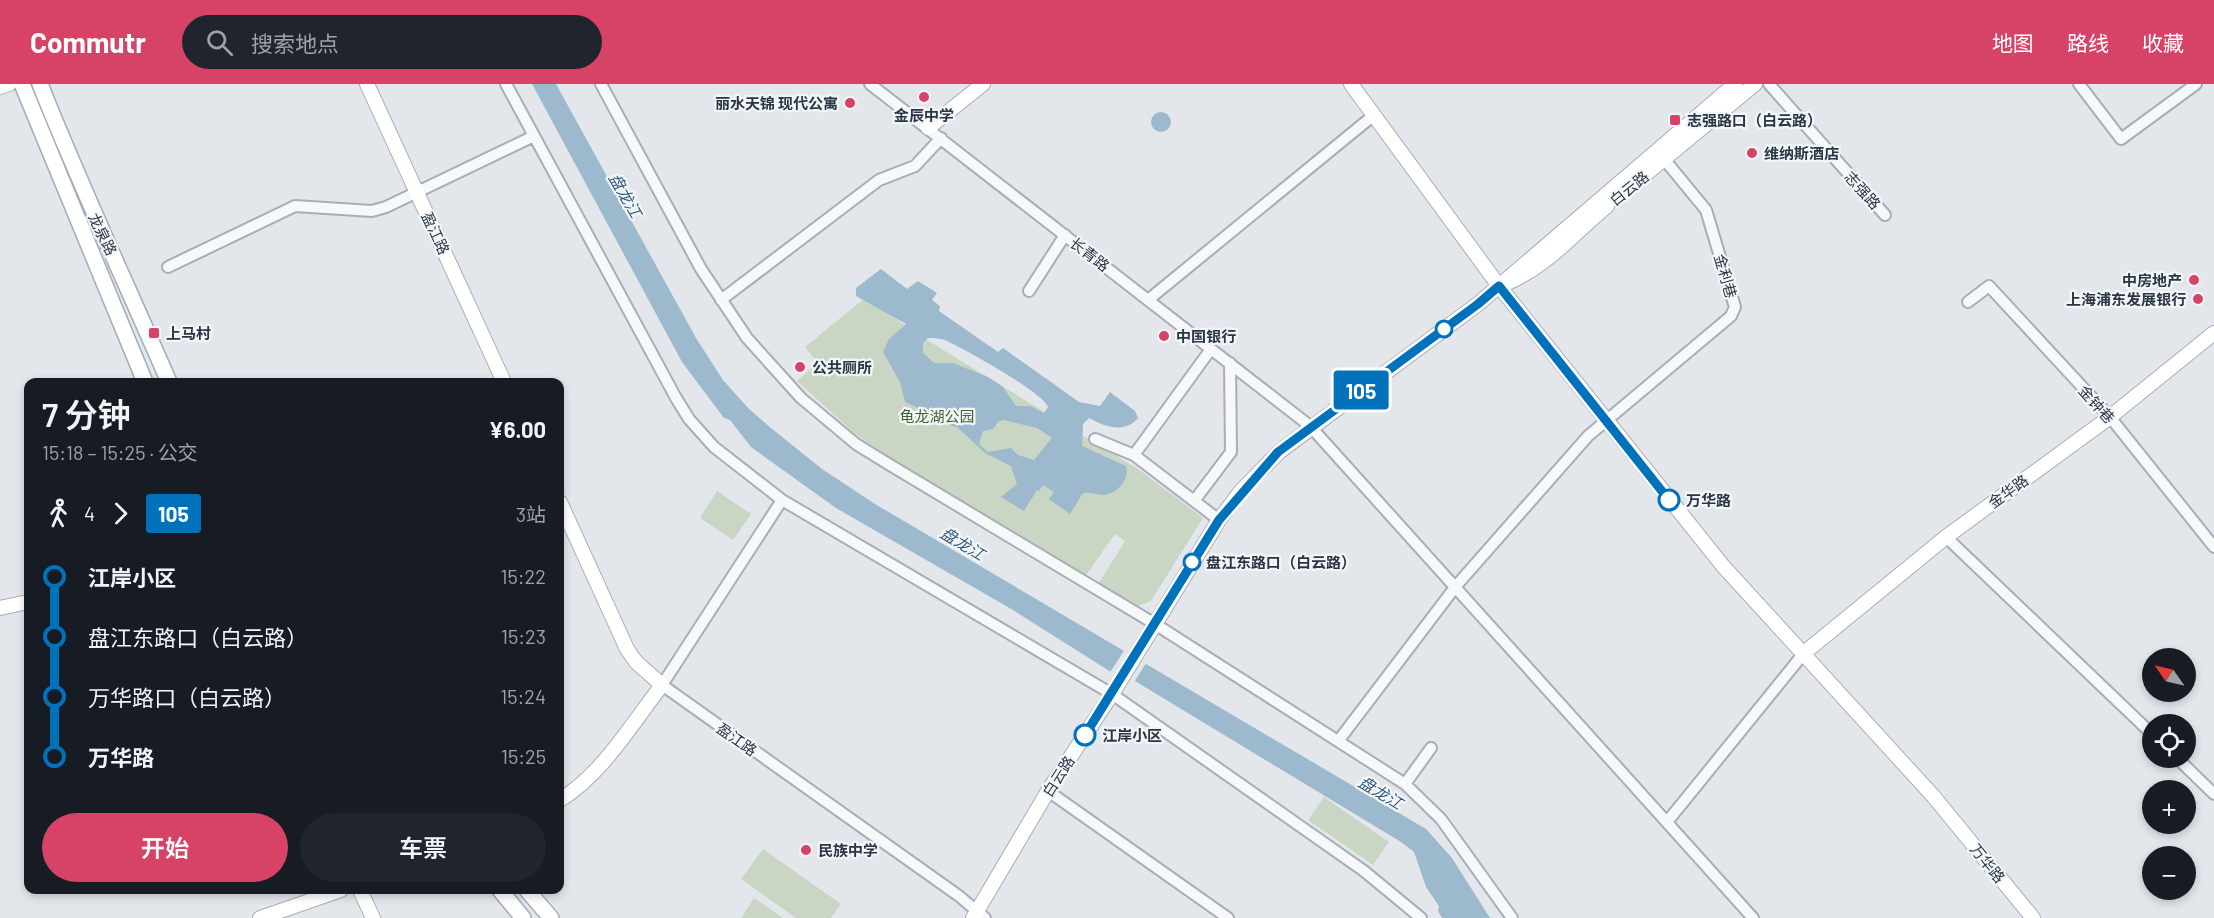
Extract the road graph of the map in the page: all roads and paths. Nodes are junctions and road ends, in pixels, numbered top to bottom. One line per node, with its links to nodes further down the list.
1 (9, 84): 15 (street)
2 (22, 84): 33 (main road, 龙泉路)
3 (40, 84): 34 (main road, 龙泉路)
4 (368, 84): 21 (street, 盈江路)
5 (506, 84): 18 (street)
6 (601, 84): 27 (street)
7 (870, 84): 17 (street, 长青路)
8 (983, 84): 17 (street)
9 (1351, 84): 16 (street, 万华路)
10 (1735, 84): 25 (street, 白云路)
11 (1755, 84): 20 (street, 白云路)
12 (1769, 84): 22 (street, 志强路)
13 (2079, 84): 14 (street)
14 (2196, 84)
15 (0, 87)
16 (1374, 115): 25 (street, 万华路); 28 (street)
17 (928, 128): 19 (street, 长青路)
18 (534, 136): 21 (street); 41 (street)
19 (941, 138): 23 (street, 长青路); 27 (street)
20 (1664, 159): 25 (street, 白云路); 37 (street, 金利巷)
21 (417, 192): 24 (street); 35 (street, 盈江路)
22 (1885, 215)
23 (1065, 235): 26 (street); 28 (street, 长青路)
24 (168, 267)
25 (1499, 286): 37 (street, 万华路); 38 (street, 白云路)
26 (1029, 291)
27 (721, 300): 50 (street)
28 (1148, 300): 31 (street, 长青路)
29 (1968, 302): 36 (street, 金钟巷)
30 (2214, 333): 36 (street, 金华路)
31 (1211, 349): 32 (street, 长青路); 40 (street)
32 (1230, 363): 38 (street, 长青路); 42 (street)
33 (143, 378)
34 (167, 378)
35 (502, 378)
36 (2110, 417): 45 (street, 金华路); 46 (street, 金钟巷)
37 (1605, 421): 47 (street); 51 (street, 万华路)
38 (1310, 426): 44 (street, 白云路); 47 (street, 长青路)
39 (1095, 439): 40 (street)
40 (1134, 455): 42 (street)
41 (782, 500): 52 (street); 53 (street)
42 (1194, 501): 44 (street)
43 (564, 511): 52 (street, 盈江路)
44 (1219, 520): 50 (street, 白云路)
45 (1946, 537): 51 (street, 金华路); 54 (street)
46 (2214, 547)
47 (1456, 586): 55 (street); 62 (street, 长青路)
48 (24, 603): 49 (street)
49 (0, 608)
50 (1155, 624): 53 (street, 白云路); 55 (street)
51 (1804, 653): 62 (street); 76 (street, 万华路)
52 (662, 685): 61 (street); 67 (street, 盈江路)
53 (1115, 688): 60 (street, 白云路); 73 (street)
54 (2142, 724)
55 (1339, 740): 58 (street)
56 (1431, 747): 58 (street)
57 (2189, 768): 59 (street)
58 (1405, 784): 74 (street)
59 (2212, 787)
60 (1048, 791): 67 (street, 白云路); 72 (street)
61 (564, 797)
62 (1667, 822): 75 (street, 长青路)
63 (329, 894): 68 (street)
64 (362, 894): 69 (street)
65 (503, 894): 70 (main road)
66 (530, 894): 71 (main road)
67 (978, 916)
68 (260, 918)
69 (373, 918)
70 (523, 918)
71 (551, 918)
72 (1228, 918)
73 (1421, 918)
74 (1512, 918)
75 (1753, 918)
76 (2033, 918)

